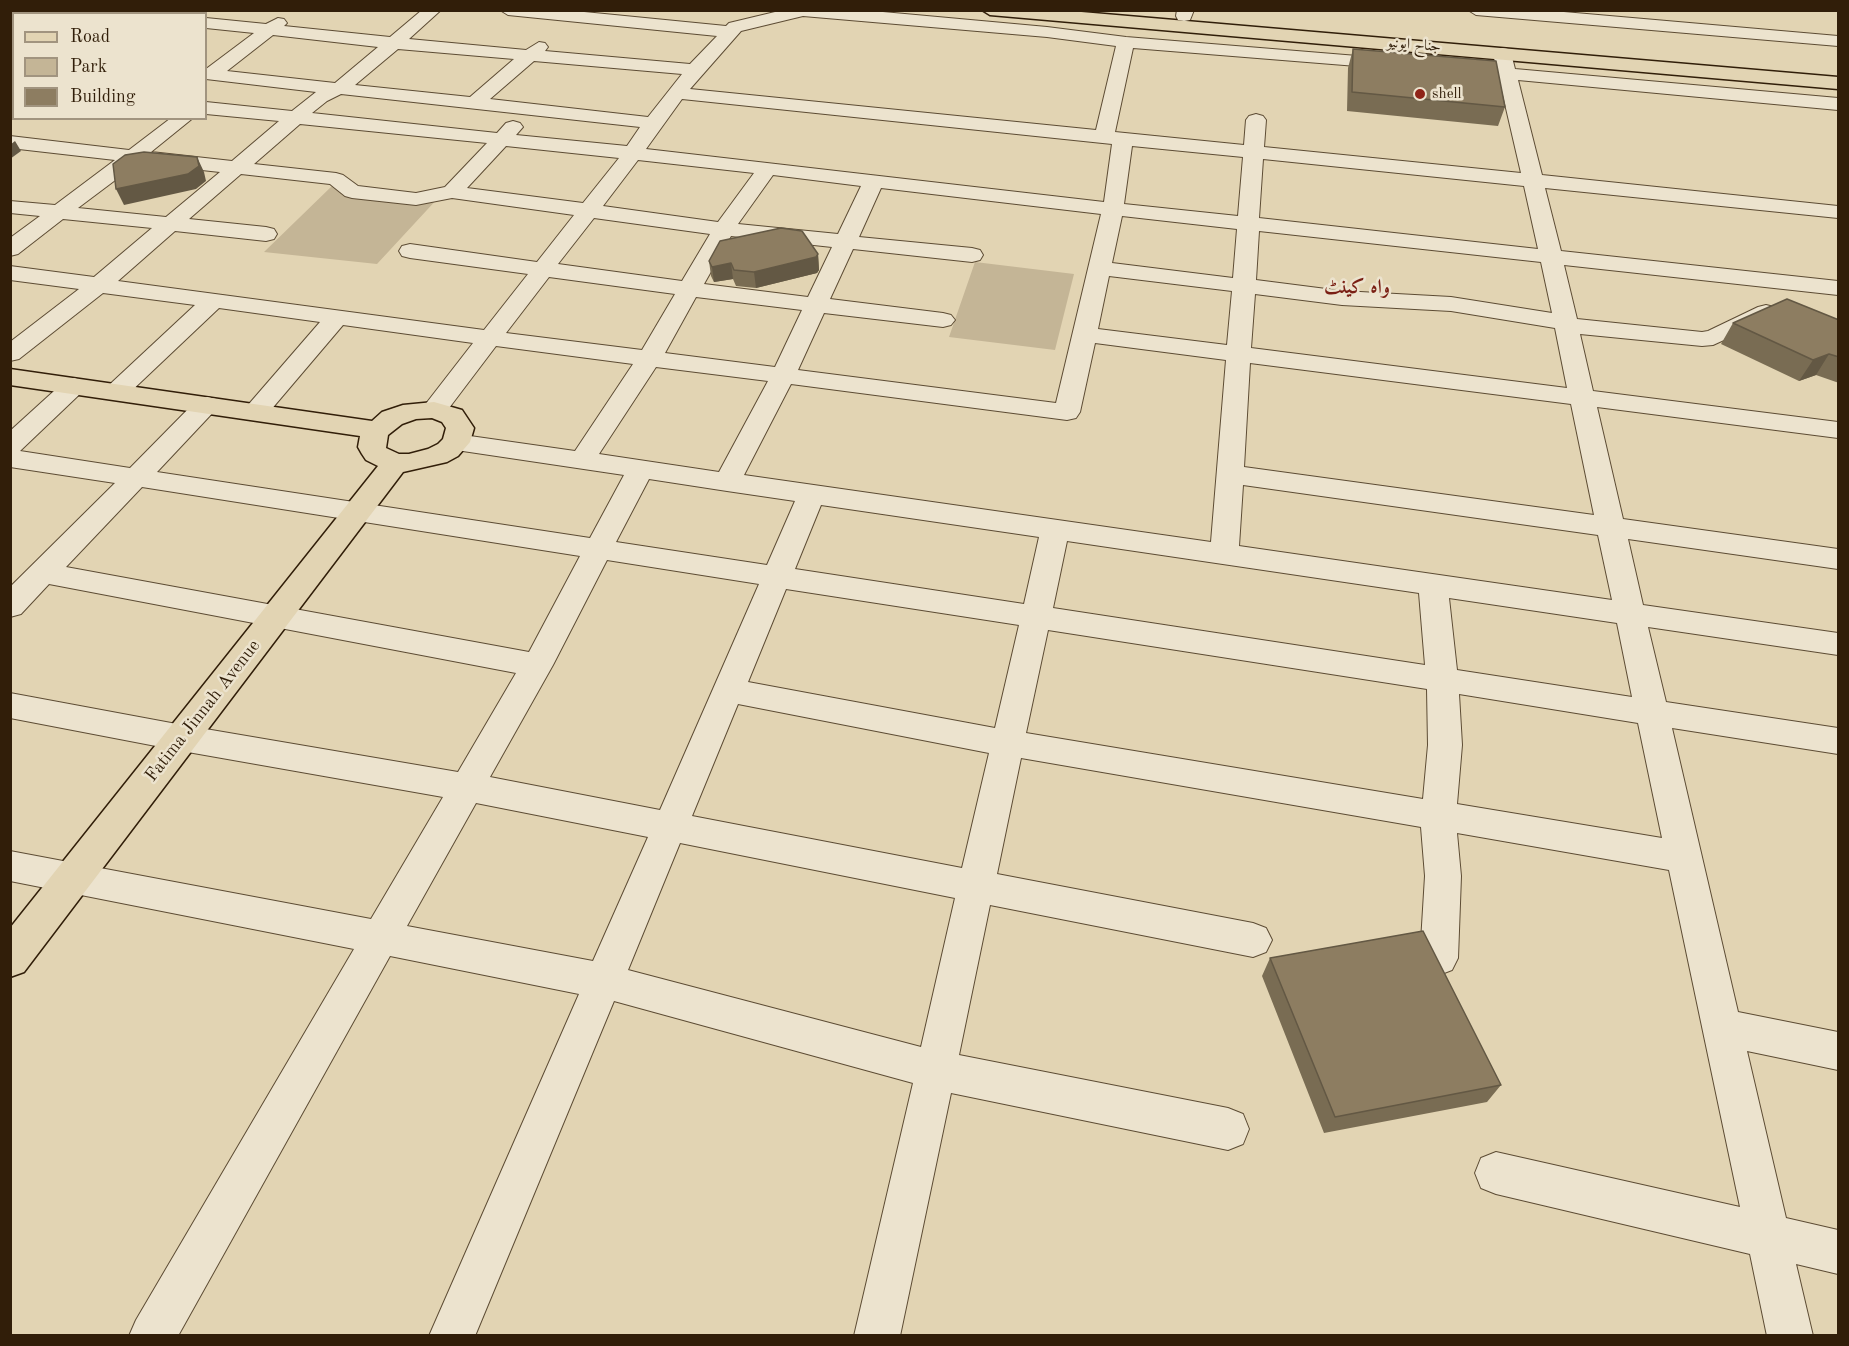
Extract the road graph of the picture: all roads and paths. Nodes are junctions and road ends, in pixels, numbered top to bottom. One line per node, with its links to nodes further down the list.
1 (72, 10): 11 (street)
2 (295, 10): 16 (street)
3 (433, 10): 20 (street)
4 (508, 10): 13 (street)
5 (719, 10): 15 (street)
6 (782, 10): 10 (street)
7 (990, 10): 17 (main road, جناح ایونیو)
8 (1106, 10): 12 (main road, جناح ایونیو)
9 (1476, 10): 18 (street)
10 (805, 11): 15 (street); 19 (street)
11 (91, 12)
12 (1185, 13): 28 (main road, جناح ایونیو)
13 (572, 14): 15 (street); 21 (street)
14 (207, 23): 16 (street)
15 (733, 29): 25 (street)
16 (269, 30): 20 (street); 27 (street)
17 (1320, 37): 22 (street); 23 (main road, جناح ایونیو)
18 (1839, 40)
19 (1126, 42): 22 (street); 42 (street)
20 (393, 43): 21 (street); 31 (street)
21 (531, 54): 25 (street); 34 (street)
22 (1361, 62): 24 (street)
23 (1504, 63): 26 (street); 30 (main road, جناح ایونیو); 35 (street); 51 (street)
24 (1406, 65)
25 (695, 70): 32 (street)
26 (1473, 70)
27 (209, 74): 29 (street)
28 (1839, 76)
29 (239, 77): 31 (street); 33 (street)
30 (1839, 83)
31 (340, 88): 34 (street); 38 (street)
32 (677, 93): 41 (street); 42 (street)
33 (207, 101)
34 (475, 103): 37 (street)
35 (1839, 104)
36 (207, 108): 38 (street)
37 (531, 109): 41 (street); 43 (street)
38 (295, 117): 43 (street); 48 (street)
39 (181, 120): 47 (street)
40 (1256, 120): 45 (street)
41 (653, 123): 46 (street)
42 (1114, 137): 45 (street); 54 (street)
43 (501, 139): 46 (street); 52 (street)
44 (10, 142): 47 (street)
45 (1253, 152): 51 (street); 59 (street)
46 (633, 153): 49 (street); 55 (street)
47 (135, 156): 48 (street); 56 (street)
48 (238, 166): 52 (street); 58 (street)
49 (767, 168): 50 (street); 60 (street)
50 (874, 181): 54 (street); 62 (street)
51 (1532, 181): 57 (street); 66 (street)
52 (452, 192): 55 (street)
53 (10, 207): 56 (street)
54 (1113, 209): 59 (street); 67 (street)
55 (590, 210): 60 (street); 68 (street)
56 (60, 212): 58 (street); 63 (street)
57 (1839, 212)
58 (172, 222): 61 (street); 71 (street)
59 (1247, 223): 66 (street); 72 (street)
60 (724, 229): 62 (street); 74 (street)
61 (266, 234)
62 (846, 241): 65 (street); 76 (street)
63 (10, 249)
64 (410, 250): 68 (street)
65 (972, 255)
66 (1551, 257): 70 (street); 79 (street)
67 (1098, 268): 72 (street); 80 (street)
68 (544, 269): 74 (street); 81 (street)
69 (10, 273): 71 (street)
70 (1779, 282): 73 (street); 79 (street)
71 (100, 284): 75 (street); 82 (street)
72 (1242, 285): 79 (street); 83 (street)
73 (1839, 288)
74 (688, 289): 76 (street); 84 (street)
75 (214, 300): 77 (street); 88 (street)
76 (816, 304): 78 (street); 85 (street)
77 (337, 317): 81 (street); 92 (street)
78 (943, 320)
79 (1566, 323): 89 (street)
80 (1086, 335): 83 (street); 85 (street)
81 (490, 338): 84 (street); 91 (street)
82 (10, 354)
83 (1238, 356): 89 (street); 101 (street)
84 (649, 358): 85 (street); 98 (street)
85 (783, 376): 103 (street)
86 (10, 377): 87 (main road)
87 (74, 386): 88 (main road); 96 (street)
88 (116, 392): 90 (main road)
89 (1583, 399): 94 (street); 106 (street)
90 (207, 405): 92 (main road); 102 (street)
91 (434, 410): 93 (main road); 95 (main road)
92 (255, 412): 93 (main road)
93 (377, 430): 99 (main road)
94 (1836, 435)
95 (456, 442): 98 (street); 99 (main road)
96 (10, 446)
97 (10, 458): 102 (street)
98 (581, 462): 100 (street)
99 (395, 463): 105 (main road, Fatima Jinnah Avenue)
100 (640, 470): 103 (street); 108 (street)
101 (1229, 474): 106 (street); 109 (street)
102 (135, 478): 105 (street); 111 (street)
103 (727, 482): 104 (street)
104 (812, 494): 107 (street); 112 (street)
105 (357, 513): 108 (street); 117 (main road, Fatima Jinnah Avenue)
106 (1611, 526): 110 (street); 115 (street)
107 (1054, 529): 109 (street); 116 (street)
108 (598, 549): 112 (street); 119 (street)
109 (1224, 556): 113 (street)
110 (1839, 560)
111 (43, 573): 114 (street); 117 (street)
112 (776, 577): 116 (street); 121 (street)
113 (1433, 586): 115 (street); 120 (street)
114 (10, 606)
115 (1630, 614): 118 (street); 123 (street)
116 (1036, 616): 120 (street); 126 (street)
117 (276, 617): 119 (street); 124 (main road, Fatima Jinnah Avenue)
118 (1839, 644)
119 (537, 665): 127 (street)
120 (1442, 679): 123 (street); 128 (street)
121 (728, 690): 126 (street); 129 (street)
122 (10, 705): 124 (street)
123 (1652, 712): 125 (street); 130 (street)
124 (182, 738): 127 (street); 132 (main road, Fatima Jinnah Avenue)
125 (1839, 741)
126 (1007, 744): 128 (street); 133 (street)
127 (467, 787): 129 (street); 134 (street)
128 (1438, 818): 130 (street); 136 (street)
129 (669, 827): 133 (street); 138 (street)
130 (1684, 857): 139 (street)
131 (10, 866): 132 (street)
132 (73, 879): 134 (street); 137 (main road, Fatima Jinnah Avenue)
133 (976, 886): 135 (street); 141 (street)
134 (381, 938): 138 (street); 146 (street)
135 (1253, 940)
136 (1438, 957)
137 (10, 959)
138 (604, 981): 141 (street); 147 (street)
139 (1722, 1027): 140 (street); 144 (street)
140 (1839, 1051)
141 (936, 1070): 142 (street); 148 (street)
142 (1228, 1129)
143 (1496, 1173): 144 (street)
144 (1768, 1237): 145 (street); 149 (street)
145 (1839, 1252)
146 (152, 1335)
147 (452, 1335)
148 (877, 1335)
149 (1790, 1335)

